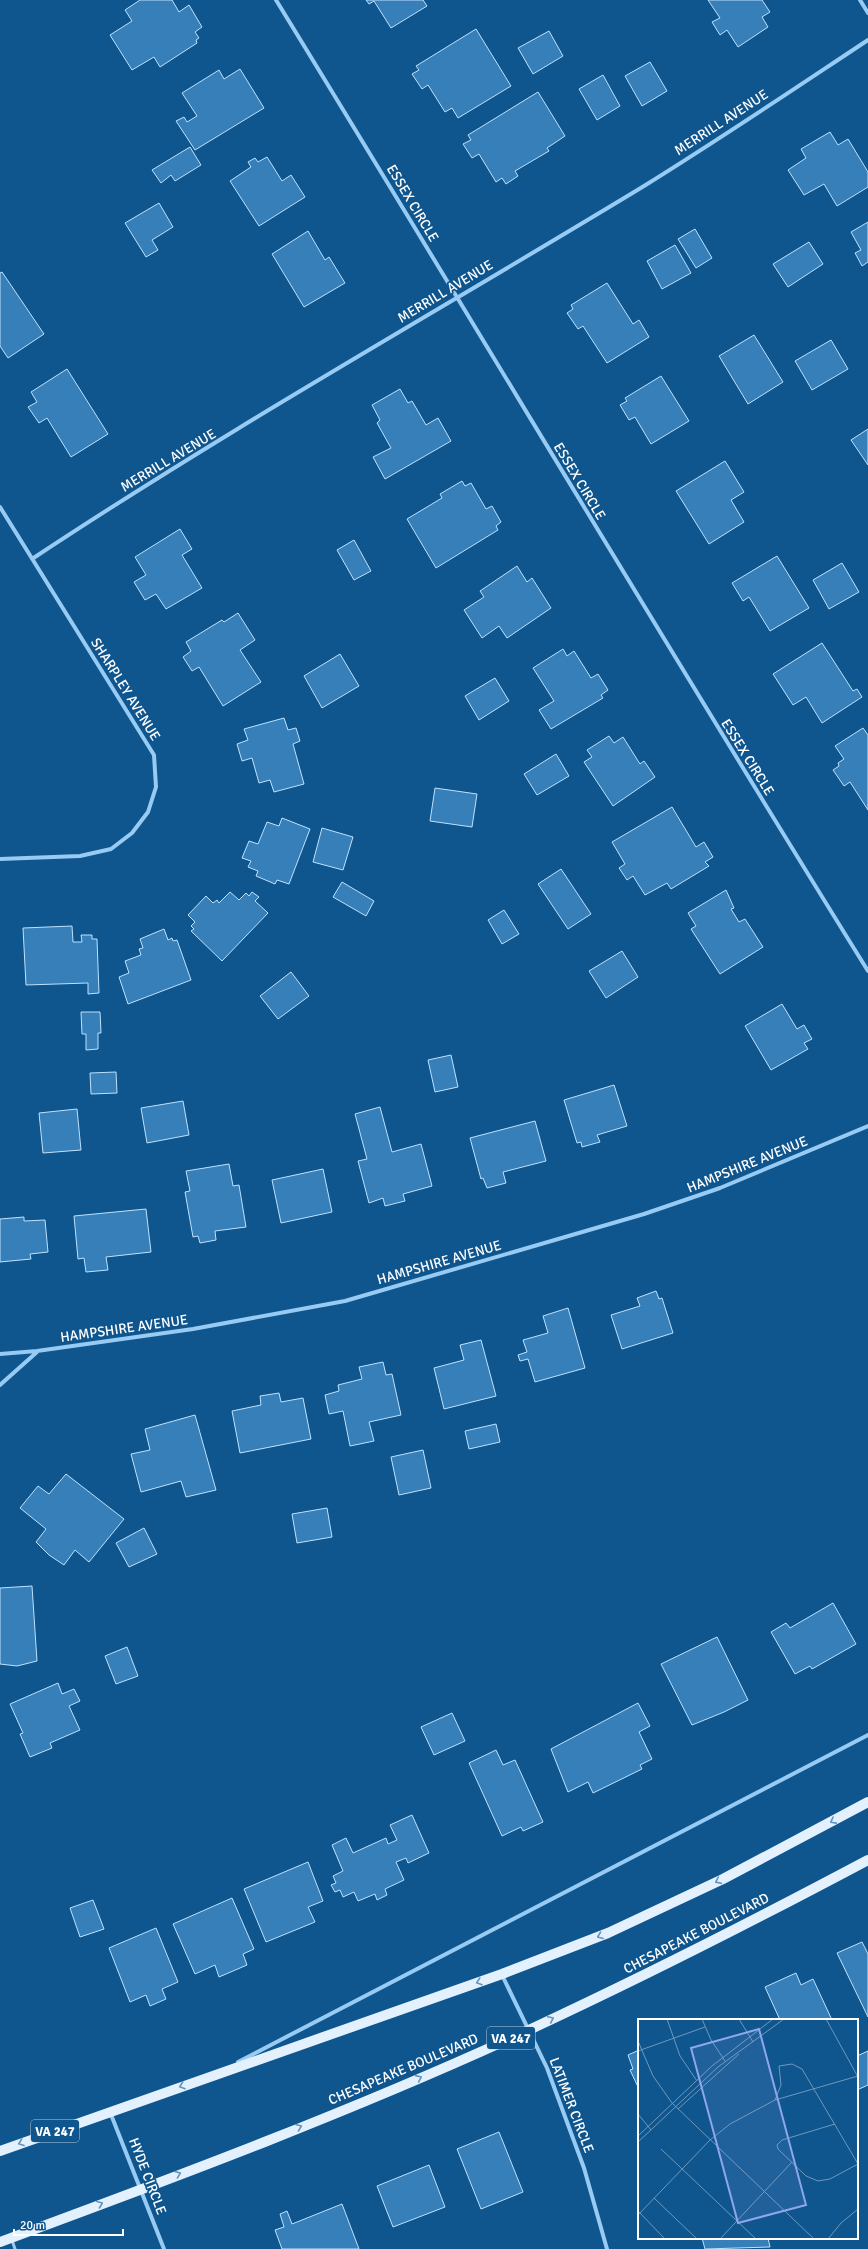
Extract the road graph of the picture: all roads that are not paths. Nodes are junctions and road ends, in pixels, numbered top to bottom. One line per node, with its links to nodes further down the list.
1 (276, 0): 5 (street, ESSEX CIRCLE)
2 (860, 0): 3 (street)
3 (868, 13)
4 (868, 40): 5 (street, MERRILL AVENUE)
5 (457, 296): 7 (street, MERRILL AVENUE); 9 (street, ESSEX CIRCLE)
6 (0, 507): 7 (street, SHARPLEY AVENUE)
7 (32, 559): 8 (street, SHARPLEY AVENUE)
8 (0, 859)
9 (868, 971)
10 (868, 1126): 11 (street, HAMPSHIRE AVENUE)
11 (37, 1351): 12 (street, HAMPSHIRE AVENUE); 13 (street)
12 (0, 1354)
13 (0, 1385)
14 (868, 1735): 19 (street)
15 (868, 1802): 17 (main road, VA 247, one-way to 17)
16 (868, 1860): 18 (main road, CHESAPEAKE BOULEVARD / VA 247, one-way to 16)
17 (502, 1974): 18 (street, LATIMER CIRCLE); 19 (main road, VA 247, one-way to 19)
18 (529, 2030): 22 (main road, CHESAPEAKE BOULEVARD / VA 247, one-way to 18); 27 (street, LATIMER CIRCLE)
19 (218, 2073): 20 (main road, VA 247, one-way to 20)
20 (110, 2111): 21 (main road, VA 247, one-way to 21); 22 (street, HYDE CIRCLE)
21 (0, 2151)
22 (141, 2188): 23 (main road, CHESAPEAKE BOULEVARD / VA 247, one-way to 22); 26 (street, HYDE CIRCLE)
23 (11, 2238): 24 (main road, CHESAPEAKE BOULEVARD / VA 247); 25 (lane)
24 (0, 2242)
25 (14, 2249)
26 (164, 2249)
27 (607, 2249)

